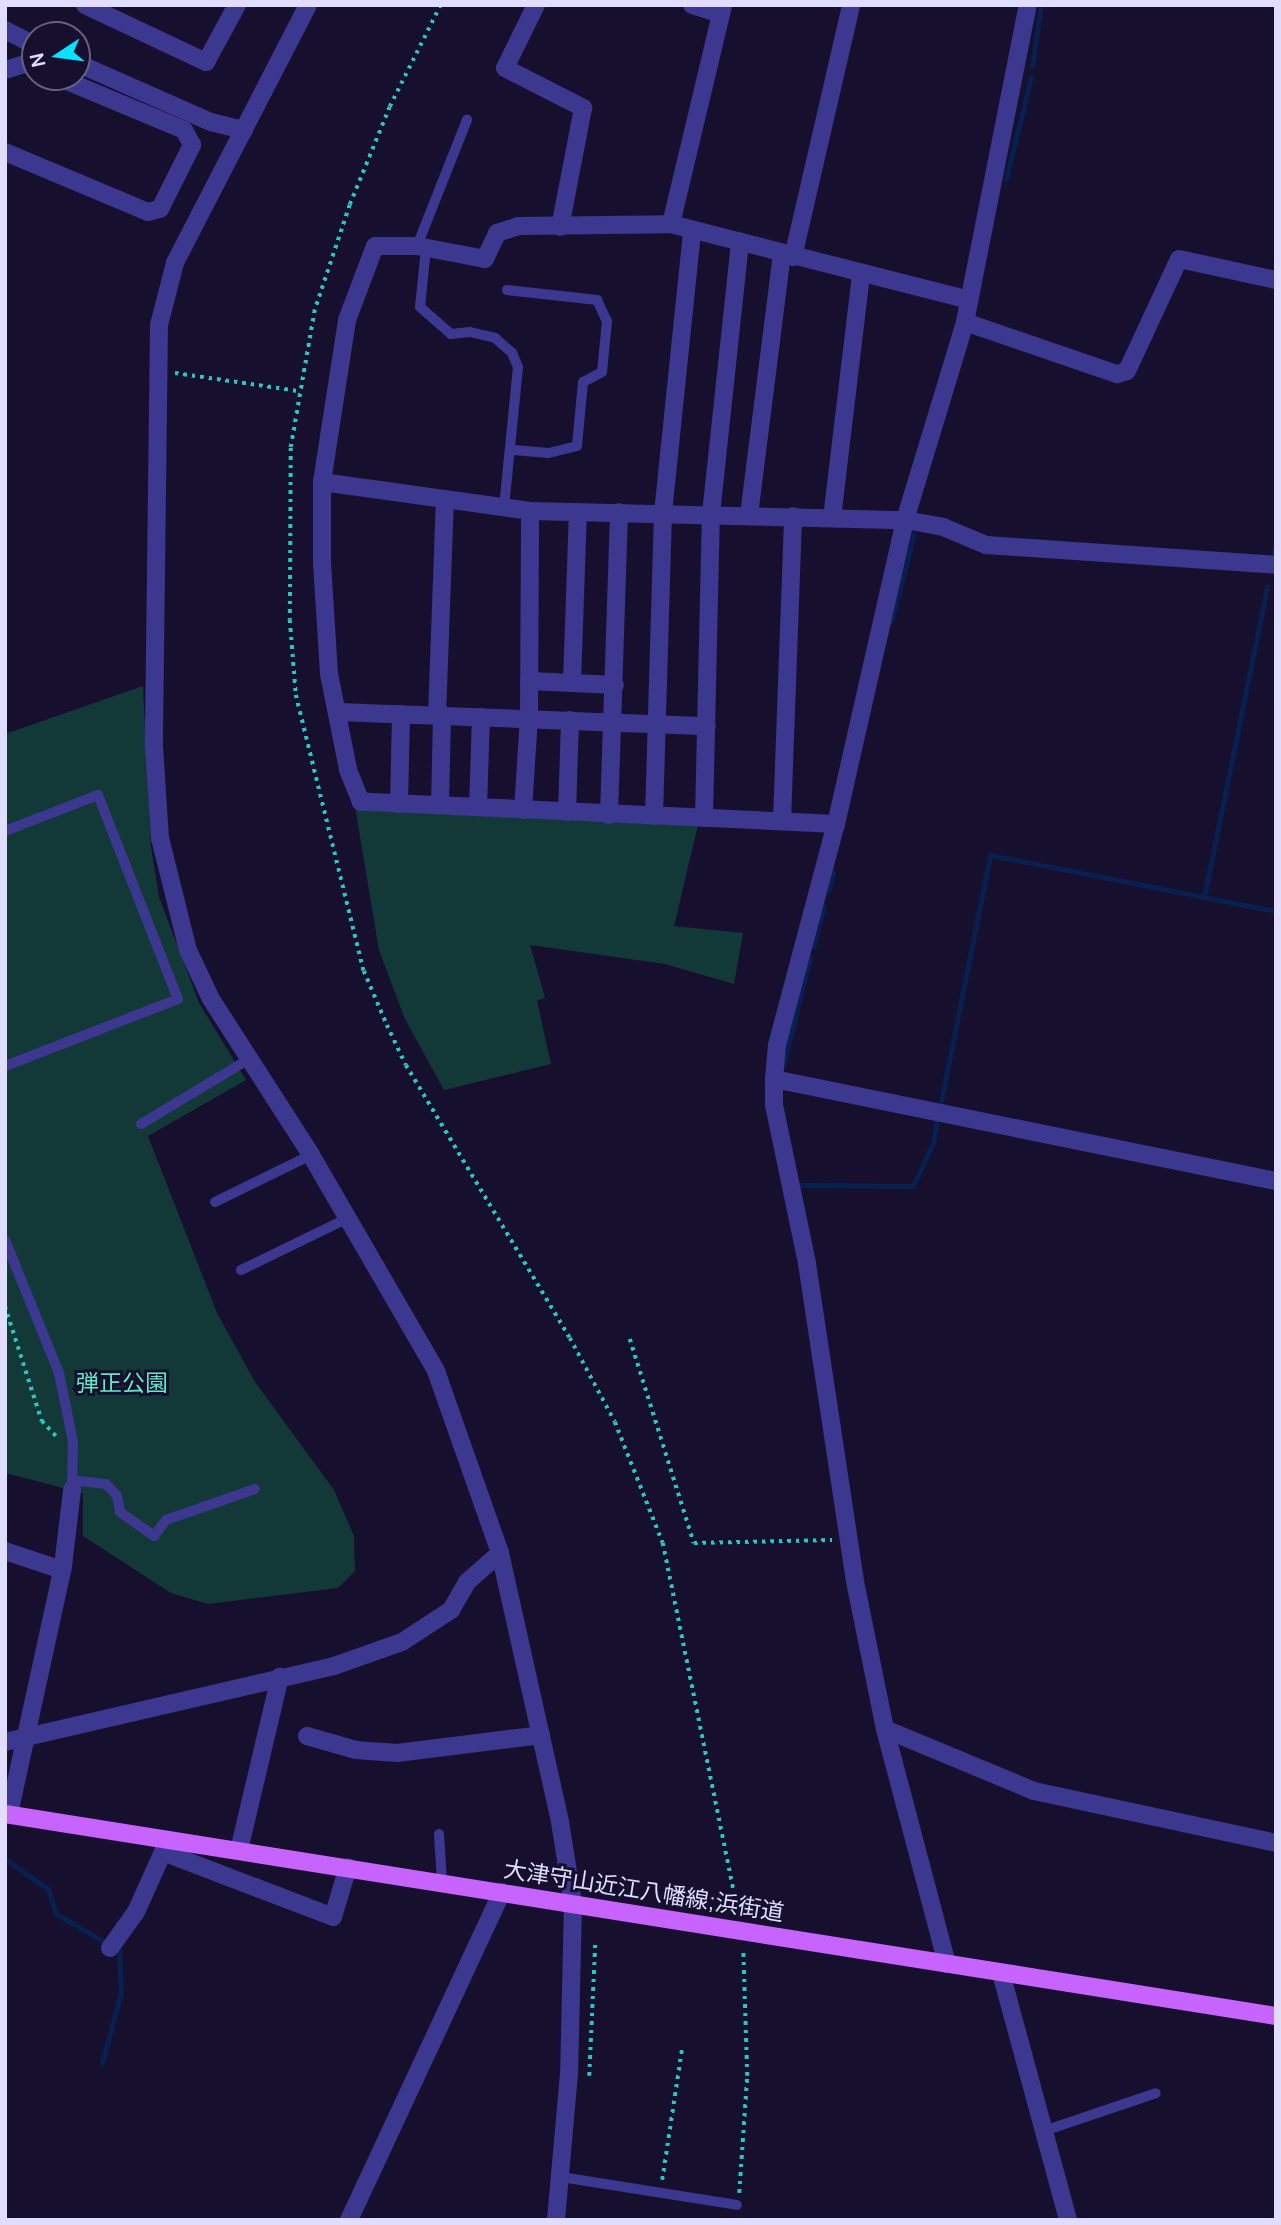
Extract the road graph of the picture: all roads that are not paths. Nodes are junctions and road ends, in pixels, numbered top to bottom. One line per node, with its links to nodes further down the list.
1 (237, 5): 7 (street)
2 (308, 5): 14 (street)
3 (536, 5): 17 (street)
4 (692, 5): 8 (street)
5 (851, 5): 21 (street)
6 (1028, 5): 25 (street)
7 (96, 7)
8 (722, 10): 16 (street)
9 (5, 30): 10 (street)
10 (21, 38)
11 (91, 69): 14 (street)
12 (91, 91): 15 (street)
13 (467, 120): 20 (lane)
14 (244, 130): 64 (street)
15 (5, 152)
16 (671, 224): 17 (street); 18 (street)
17 (560, 227): 20 (street)
18 (692, 230): 19 (street); 34 (street)
19 (740, 242): 21 (street); 35 (street)
20 (422, 247): 27 (lane); 28 (street)
21 (787, 255): 22 (street); 36 (street)
22 (861, 275): 25 (street); 38 (street)
23 (1276, 280): 26 (street)
24 (507, 290): 27 (lane)
25 (969, 300): 26 (street)
26 (965, 322): 39 (street)
27 (511, 450): 30 (lane)
28 (322, 482): 29 (street); 44 (street)
29 (445, 499): 30 (street); 46 (street)
30 (504, 508): 31 (street)
31 (530, 511): 32 (street); 41 (street)
32 (578, 512): 33 (street); 42 (street)
33 (619, 512): 34 (street); 43 (street)
34 (663, 513): 35 (street); 51 (street)
35 (711, 514): 36 (street); 52 (street)
36 (749, 515): 37 (street)
37 (793, 516): 38 (street); 61 (street)
38 (832, 518): 39 (street)
39 (905, 520): 40 (street); 62 (street)
40 (1276, 565)
41 (529, 681): 42 (street); 48 (street)
42 (572, 682): 43 (street)
43 (615, 684): 50 (street)
44 (338, 712): 45 (street); 53 (street)
45 (401, 714): 46 (street); 53 (street)
46 (440, 716): 47 (street); 54 (street)
47 (481, 717): 48 (street); 55 (street)
48 (529, 718): 49 (street); 56 (street)
49 (570, 720): 50 (street); 57 (street)
50 (612, 722): 51 (street); 58 (street)
51 (658, 725): 52 (street); 59 (street)
52 (707, 726): 60 (street)
53 (399, 804): 54 (street)
54 (440, 805): 55 (street)
55 (478, 807): 56 (street)
56 (523, 810): 57 (street)
57 (567, 812): 58 (street)
58 (609, 815): 59 (street)
59 (654, 816): 60 (street)
60 (704, 818): 61 (street)
61 (782, 820): 62 (street)
62 (836, 824): 66 (street)
63 (5, 831): 65 (lane)
64 (251, 1058): 67 (lane); 68 (street)
65 (5, 1066)
66 (774, 1079): 69 (street); 80 (street)
67 (141, 1125)
68 (311, 1155): 70 (lane); 71 (street)
69 (1276, 1181)
70 (215, 1202)
71 (348, 1218): 73 (lane); 77 (street)
72 (5, 1240): 74 (lane)
73 (241, 1270)
74 (72, 1485): 75 (lane); 78 (street)
75 (255, 1489)
76 (5, 1550): 78 (street)
77 (500, 1553): 79 (street); 81 (street)
78 (62, 1570): 83 (street)
79 (280, 1677): 83 (street); 89 (street)
80 (885, 1729): 87 (street); 95 (street)
81 (541, 1735): 82 (street); 93 (street)
82 (307, 1736)
83 (28, 1740): 84 (street); 85 (street)
84 (5, 1742)
85 (7, 1814): 88 (main road, 大津守山近江八幡線;浜街道)
86 (439, 1833): 91 (lane)
87 (1276, 1843)
88 (164, 1845): 89 (main road, 大津守山近江八幡線;浜街道); 90 (street); 94 (street)
89 (239, 1850): 90 (main road, 大津守山近江八幡線;浜街道)
90 (348, 1867): 91 (main road, 大津守山近江八幡線;浜街道)
91 (442, 1882): 92 (main road, 大津守山近江八幡線;浜街道)
92 (502, 1892): 93 (main road, 大津守山近江八幡線;浜街道); 102 (street)
93 (573, 1903): 95 (main road, 大津守山近江八幡線;浜街道); 100 (street)
94 (110, 1948)
95 (947, 1964): 96 (main road, 大津守山近江八幡線;浜街道)
96 (1001, 1973): 97 (main road, 大津守山近江八幡線;浜街道); 99 (street)
97 (1276, 2016)
98 (1156, 2093): 99 (lane)
99 (1041, 2132): 104 (street)
100 (562, 2177): 101 (lane); 103 (street)
101 (737, 2206)
102 (349, 2220)
103 (556, 2220)
104 (1068, 2220)

